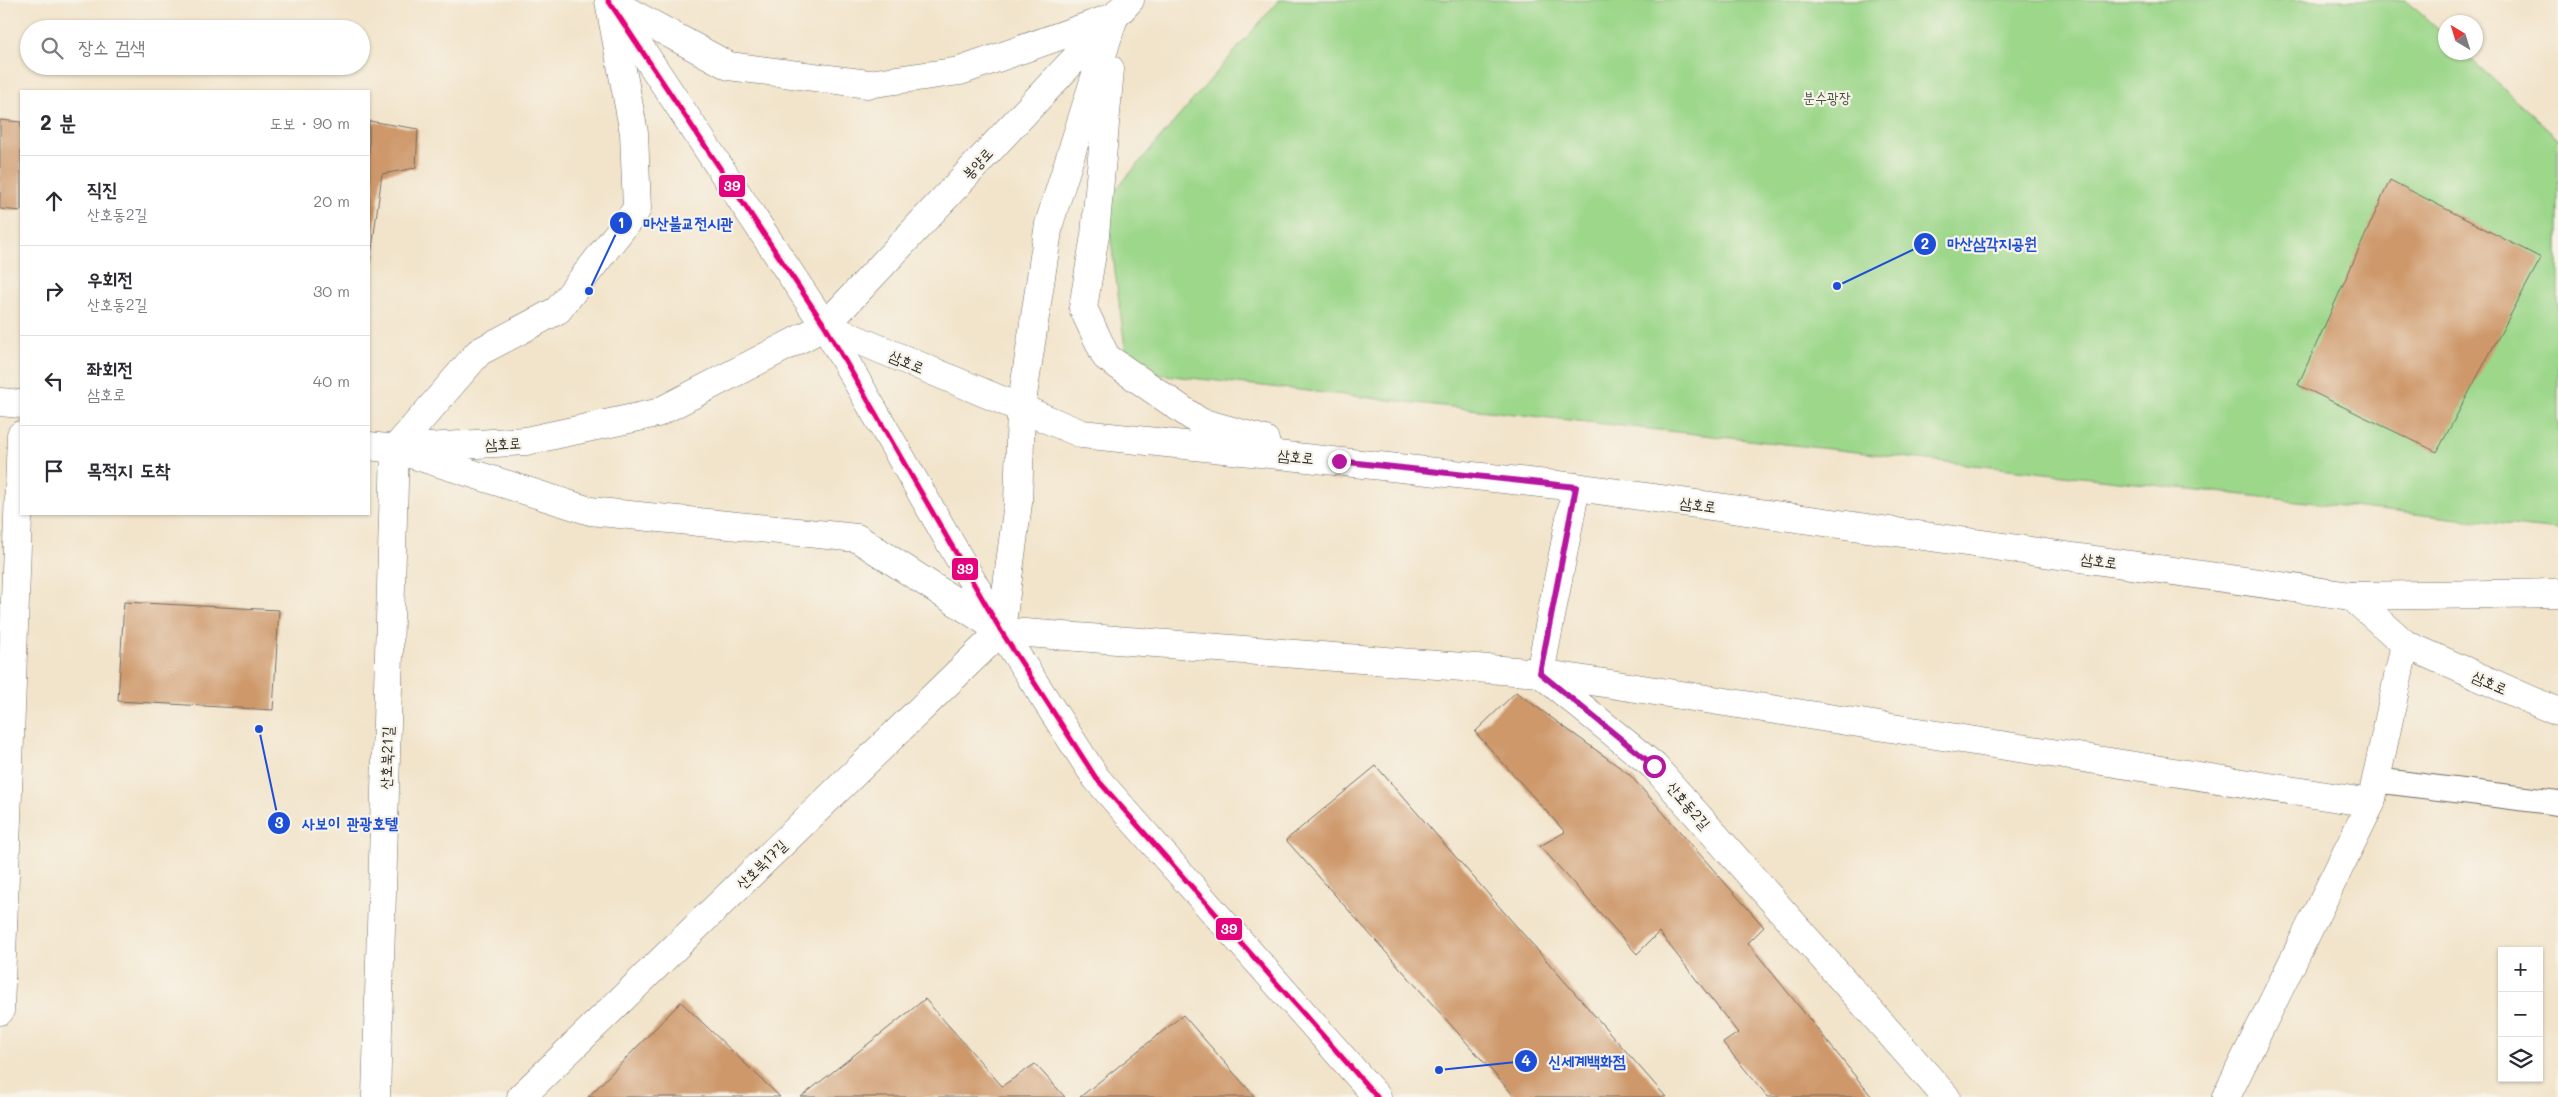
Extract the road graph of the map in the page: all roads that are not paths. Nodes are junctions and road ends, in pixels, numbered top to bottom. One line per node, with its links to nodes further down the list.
1 (609, 0): 2 (main road); 3 (main road); 7 (main road)
2 (1122, 8): 3 (main road, 봉양로); 6 (main road); 8 (main road)
3 (824, 326): 6 (main road, 삼호로); 7 (main road, 삼호로); 13 (main road)
4 (0, 402): 5 (main road)
5 (20, 404)
6 (1021, 409): 8 (main road, 삼호로); 13 (main road)
7 (382, 447): 13 (main road); 20 (main road, 산호북21길)
8 (1339, 461): 10 (main road, 삼호로)
9 (20, 462): 19 (main road)
10 (1576, 487): 12 (main road, 삼호로); 15 (main road)
11 (2558, 593): 12 (main road, 삼호로)
12 (2351, 596): 14 (main road, 삼호로)
13 (1000, 631): 15 (main road); 21 (main road, 산호북17길); 22 (main road)
14 (2405, 644): 16 (main road, 삼호로); 17 (main road)
15 (1540, 673): 17 (main road); 23 (main road, 산호동2길)
16 (2558, 712)
17 (2373, 791): 18 (lane); 24 (main road)
18 (2558, 803)
19 (0, 1010)
20 (376, 1097)
21 (521, 1097)
22 (1377, 1097)
23 (1946, 1097)
24 (2226, 1097)

